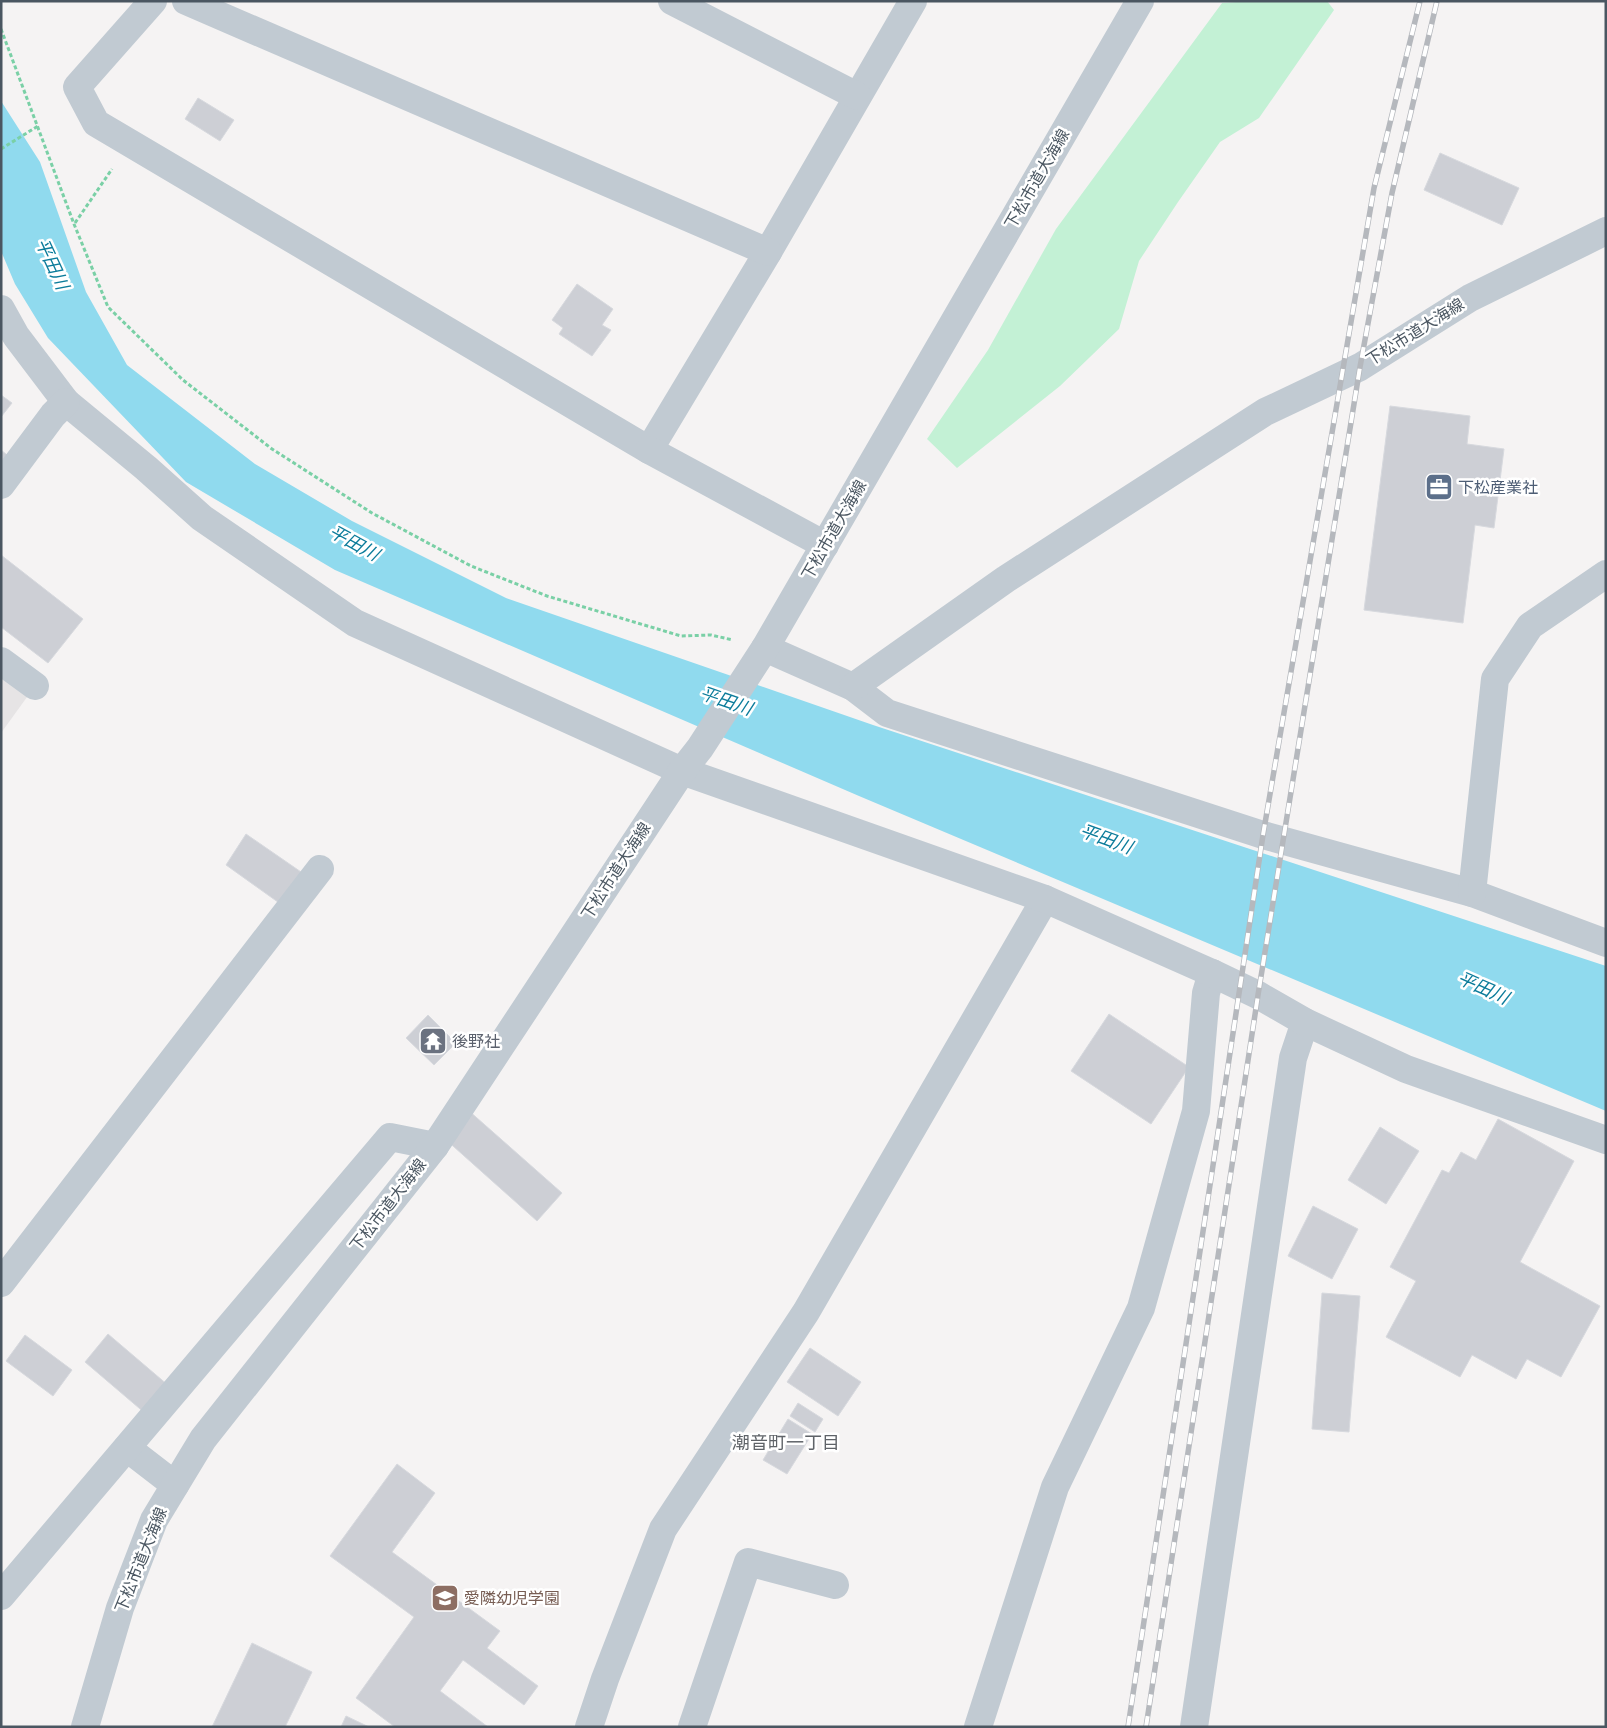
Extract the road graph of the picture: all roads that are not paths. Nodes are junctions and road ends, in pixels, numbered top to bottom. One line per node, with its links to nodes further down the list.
1 (153, 1): 11 (street)
2 (186, 1): 8 (street)
3 (672, 1): 6 (street)
4 (913, 1): 6 (street)
5 (1140, 1): 13 (street, 下松市道大海線)
6 (857, 96): 8 (street)
7 (1606, 231): 18 (street, 下松市道大海線)
8 (768, 252): 11 (street)
9 (1, 309): 10 (street)
10 (66, 402): 12 (street); 19 (street)
11 (649, 450): 13 (street)
12 (1, 486)
13 (825, 545): 15 (street, 下松市道大海線)
14 (1606, 574): 21 (street)
15 (765, 648): 18 (street); 19 (street, 下松市道大海線)
16 (1, 661): 17 (street)
17 (35, 686)
18 (853, 687): 21 (street)
19 (682, 771): 22 (street); 27 (street, 下松市道大海線)
20 (320, 869): 28 (street)
21 (1472, 893): 23 (street)
22 (1045, 899): 24 (street); 34 (street)
23 (1606, 943)
24 (1212, 973): 25 (street); 36 (street)
25 (1305, 1022): 26 (street); 37 (street)
26 (1606, 1140)
27 (436, 1146): 29 (street); 30 (street, 下松市道大海線)
28 (1, 1282)
29 (127, 1448): 30 (street); 32 (street)
30 (175, 1485): 33 (street, 下松市道大海線)
31 (835, 1585): 35 (street)
32 (1, 1596)
33 (85, 1727)
34 (589, 1727)
35 (692, 1727)
36 (978, 1727)
37 (1194, 1727)

